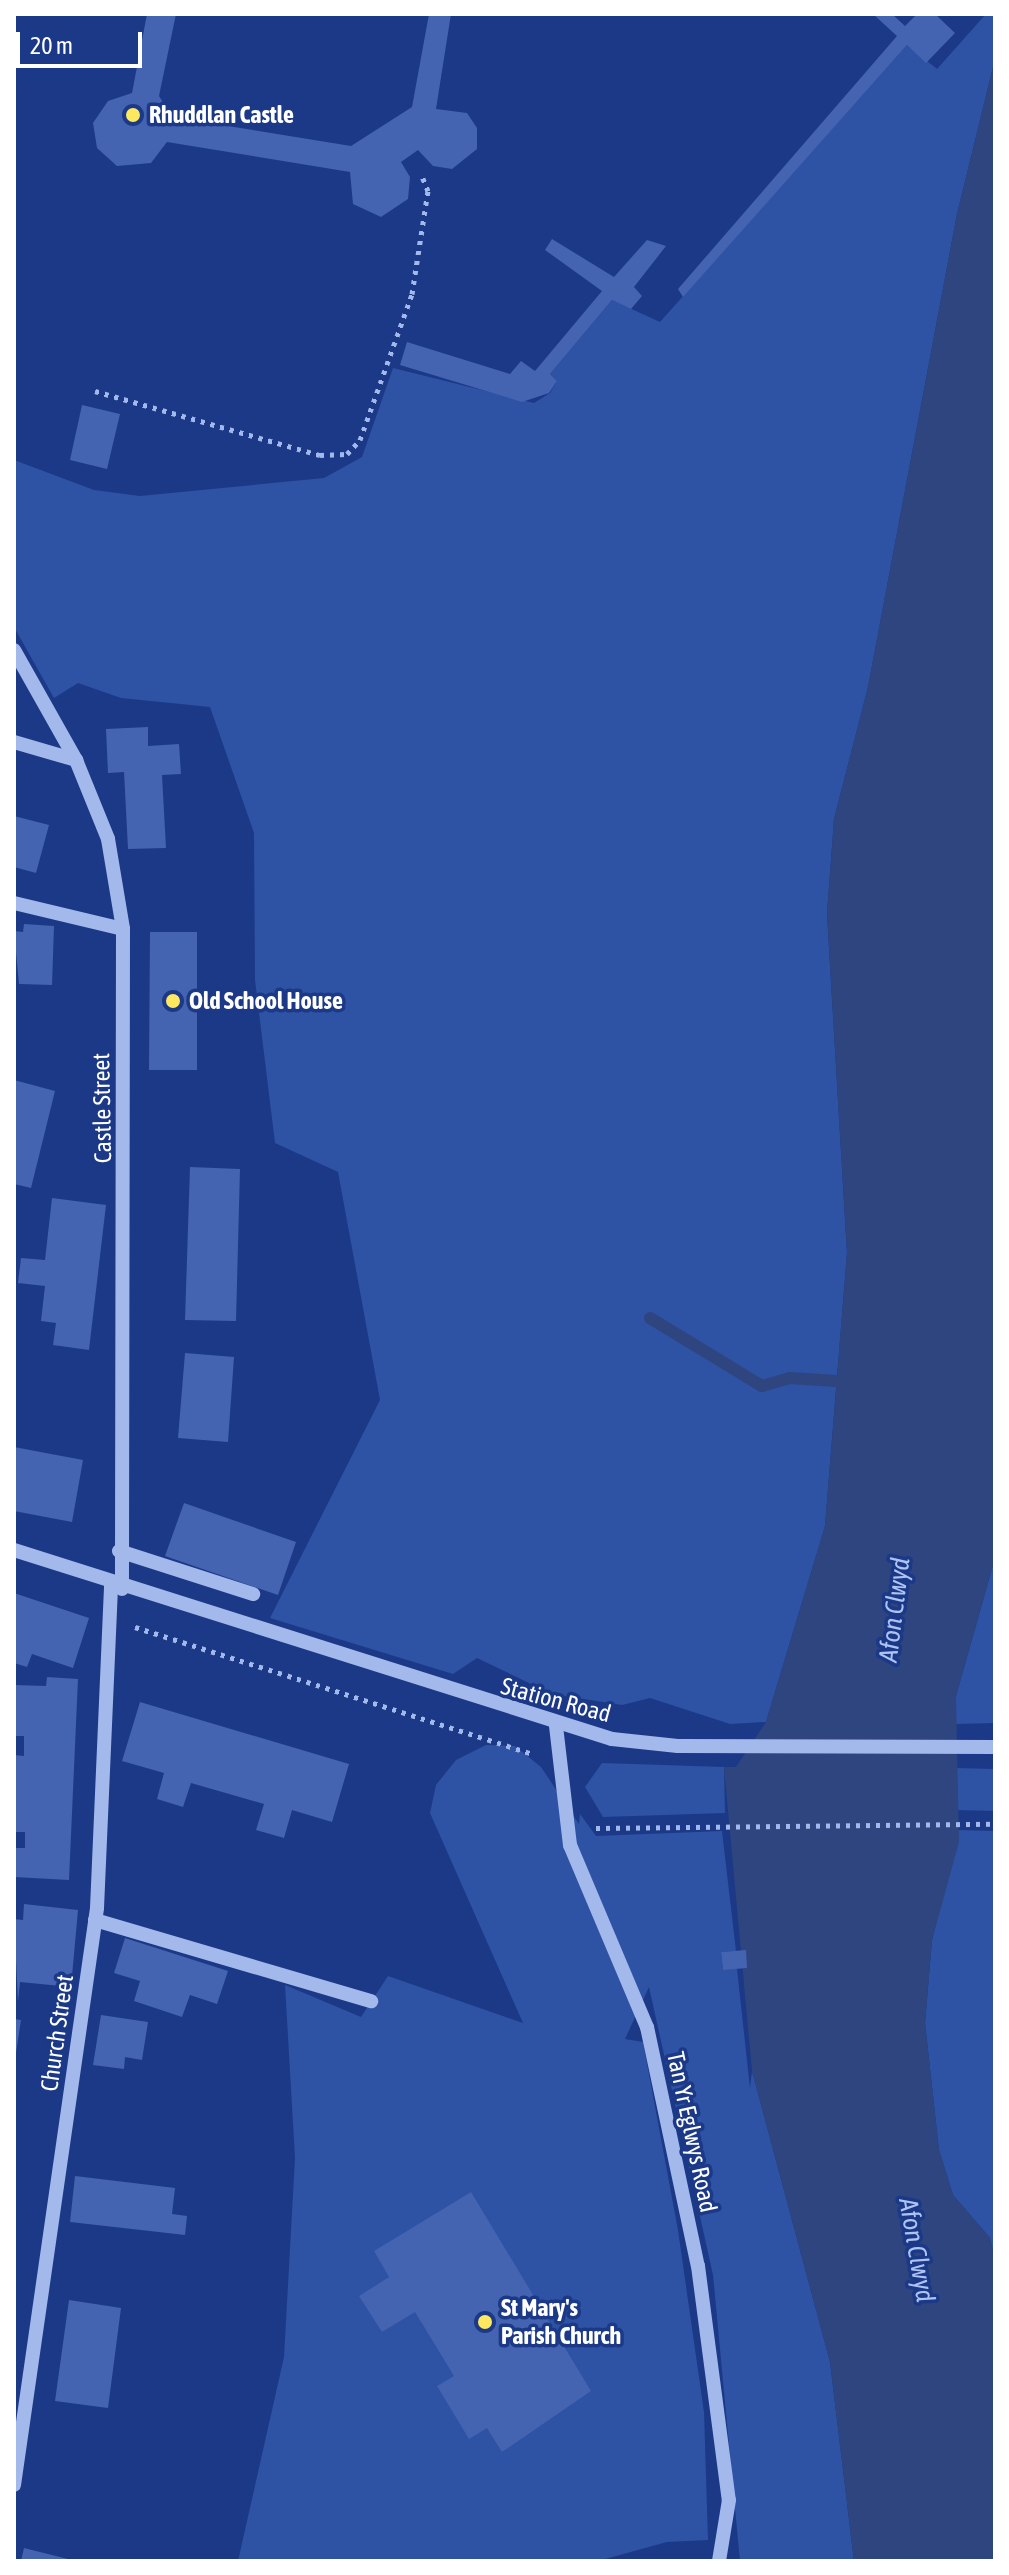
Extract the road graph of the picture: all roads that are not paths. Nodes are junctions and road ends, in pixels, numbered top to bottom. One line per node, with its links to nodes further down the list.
1 (14, 650): 3 (street, Castle Street)
2 (14, 742): 3 (street)
3 (76, 760): 5 (street, Castle Street)
4 (14, 903): 5 (street)
5 (123, 929): 7 (street, Castle Street)
6 (14, 1550): 8 (street, Station Road)
7 (119, 1551): 8 (street, Castle Street); 9 (street)
8 (117, 1587): 10 (street, Station Road); 12 (street, Church Street)
9 (253, 1594)
10 (556, 1726): 11 (street, Station Road); 15 (street, Tan Yr Eglwys Road)
11 (995, 1747)
12 (95, 1920): 13 (street); 14 (street, Church Street)
13 (371, 2001)
14 (14, 2485)
15 (719, 2561)

